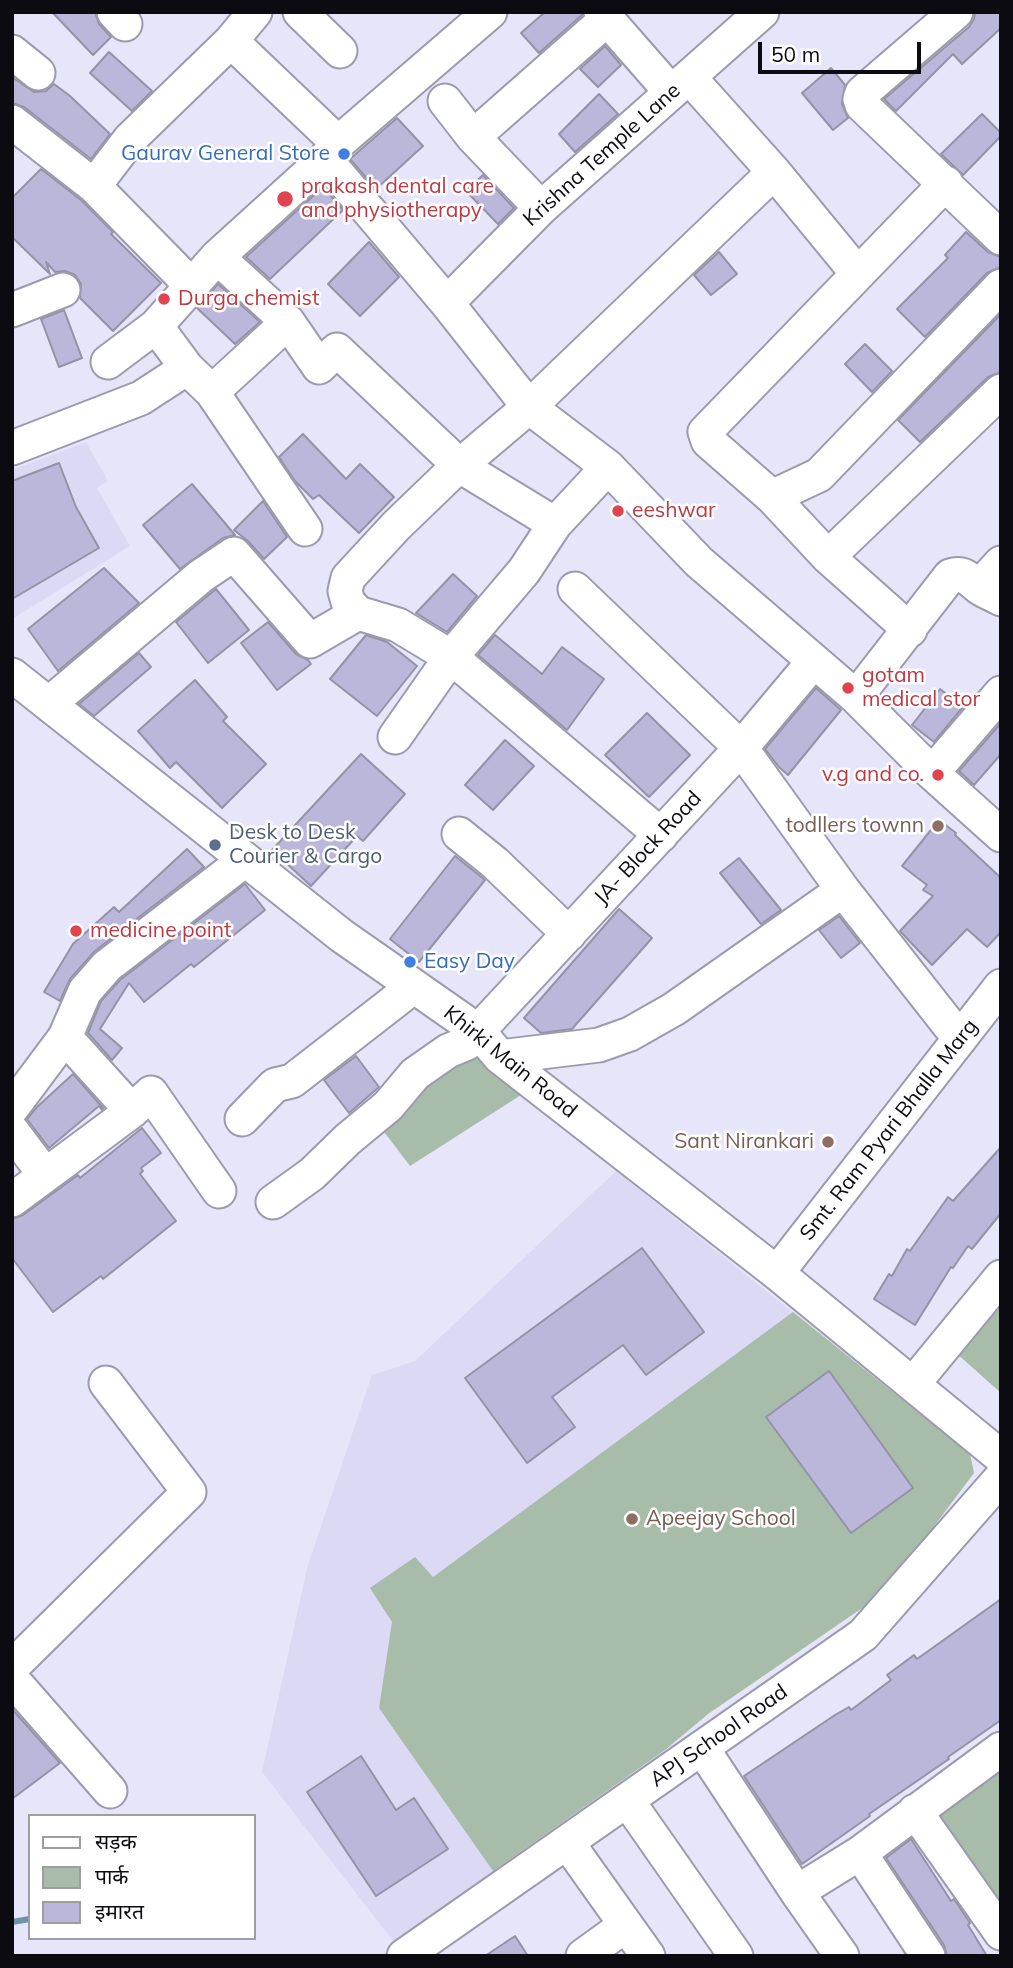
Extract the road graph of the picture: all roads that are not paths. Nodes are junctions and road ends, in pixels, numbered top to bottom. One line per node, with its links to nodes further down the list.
1 (256, 12): 7 (street)
2 (300, 12): 9 (street)
3 (491, 12): 15 (street)
4 (762, 12): 11 (street, Krishna Temple Lane)
5 (956, 12): 17 (street)
6 (604, 16): 11 (street); 14 (street)
7 (231, 41): 15 (street); 18 (street)
8 (12, 51): 10 (street)
9 (340, 51)
10 (38, 73)
11 (680, 84): 16 (street); 19 (street, Krishna Temple Lane)
12 (445, 101): 14 (street)
13 (12, 122): 18 (street)
14 (473, 137): 19 (street)
15 (331, 151): 21 (street); 26 (street)
16 (774, 172): 22 (street); 34 (street)
17 (946, 183): 20 (street); 22 (street)
18 (94, 186): 23 (street)
19 (541, 208): 26 (street, Krishna Temple Lane)
20 (1001, 238)
21 (217, 257): 23 (street); 28 (street)
22 (857, 273): 38 (street)
23 (192, 286): 29 (street)
24 (1001, 286): 38 (street)
25 (63, 289): 27 (street)
26 (447, 303): 34 (street)
27 (12, 310)
28 (288, 322): 33 (street); 36 (street)
29 (156, 326): 30 (street); 31 (street)
30 (108, 362)
31 (187, 368): 33 (street); 35 (street)
32 (1001, 391): 41 (street)
33 (212, 393): 40 (street)
34 (529, 407): 36 (street); 37 (street)
35 (12, 448)
36 (460, 466): 39 (street); 45 (street)
37 (607, 467): 39 (street); 48 (street)
38 (772, 497): 41 (street)
39 (555, 524): 47 (street)
40 (305, 529)
41 (828, 557): 46 (street)
42 (1001, 563): 44 (street)
43 (575, 589): 54 (street)
44 (990, 593): 46 (street)
45 (358, 613): 47 (street); 52 (street)
46 (910, 630): 51 (street)
47 (451, 657): 53 (street); 58 (street)
48 (814, 661): 51 (street); 54 (street, JA- Block Road)
49 (12, 676): 52 (street, Khirki Main Road)
50 (1001, 693): 55 (street)
51 (856, 697): 55 (street)
52 (50, 703): 59 (street, Khirki Main Road)
53 (395, 737)
54 (741, 748): 58 (street, JA- Block Road); 60 (street)
55 (932, 773): 56 (street)
56 (998, 828)
57 (459, 834): 61 (street)
58 (661, 835): 61 (street, JA- Block Road)
59 (245, 860): 63 (street, Khirki Main Road); 65 (street)
60 (844, 890): 66 (street); 67 (street)
61 (569, 934): 64 (street, JA- Block Road)
62 (1001, 986): 66 (street, Smt. Ram Pyari Bhalla Marg)
63 (413, 987): 64 (street, Khirki Main Road); 70 (street)
64 (478, 1031): 67 (street, Khirki Main Road); 75 (street, JA- Block Road)
65 (65, 1037): 68 (street); 69 (street)
66 (960, 1039): 76 (street, Smt. Ram Pyari Bhalla Marg)
67 (500, 1058): 76 (street, Khirki Main Road)
68 (12, 1108)
69 (132, 1111): 72 (street); 73 (street)
70 (242, 1119)
71 (12, 1131): 72 (street)
72 (45, 1175): 74 (street)
73 (219, 1191)
74 (12, 1200)
75 (272, 1202)
76 (777, 1273): 79 (street, Khirki Main Road)
77 (1001, 1277): 79 (street)
78 (106, 1383): 82 (street)
79 (913, 1384): 80 (street, Khirki Main Road)
80 (1001, 1457)
81 (1001, 1478): 84 (street, APJ School Road)
82 (12, 1667)
83 (12, 1679): 86 (street)
84 (702, 1748): 87 (street, APJ School Road); 91 (street)
85 (1001, 1749): 88 (street)
86 (110, 1791)
87 (627, 1800): 89 (street, APJ School Road); 97 (street)
88 (915, 1811): 90 (street); 93 (street)
89 (567, 1842): 92 (street); 94 (street, APJ School Road)
90 (860, 1853): 91 (street); 99 (street)
91 (797, 1892): 98 (street)
92 (626, 1925): 95 (street); 96 (street)
93 (1001, 1933)
94 (404, 1956)
95 (583, 1956)
96 (648, 1956)
97 (736, 1956)
98 (842, 1956)
99 (928, 1956)

